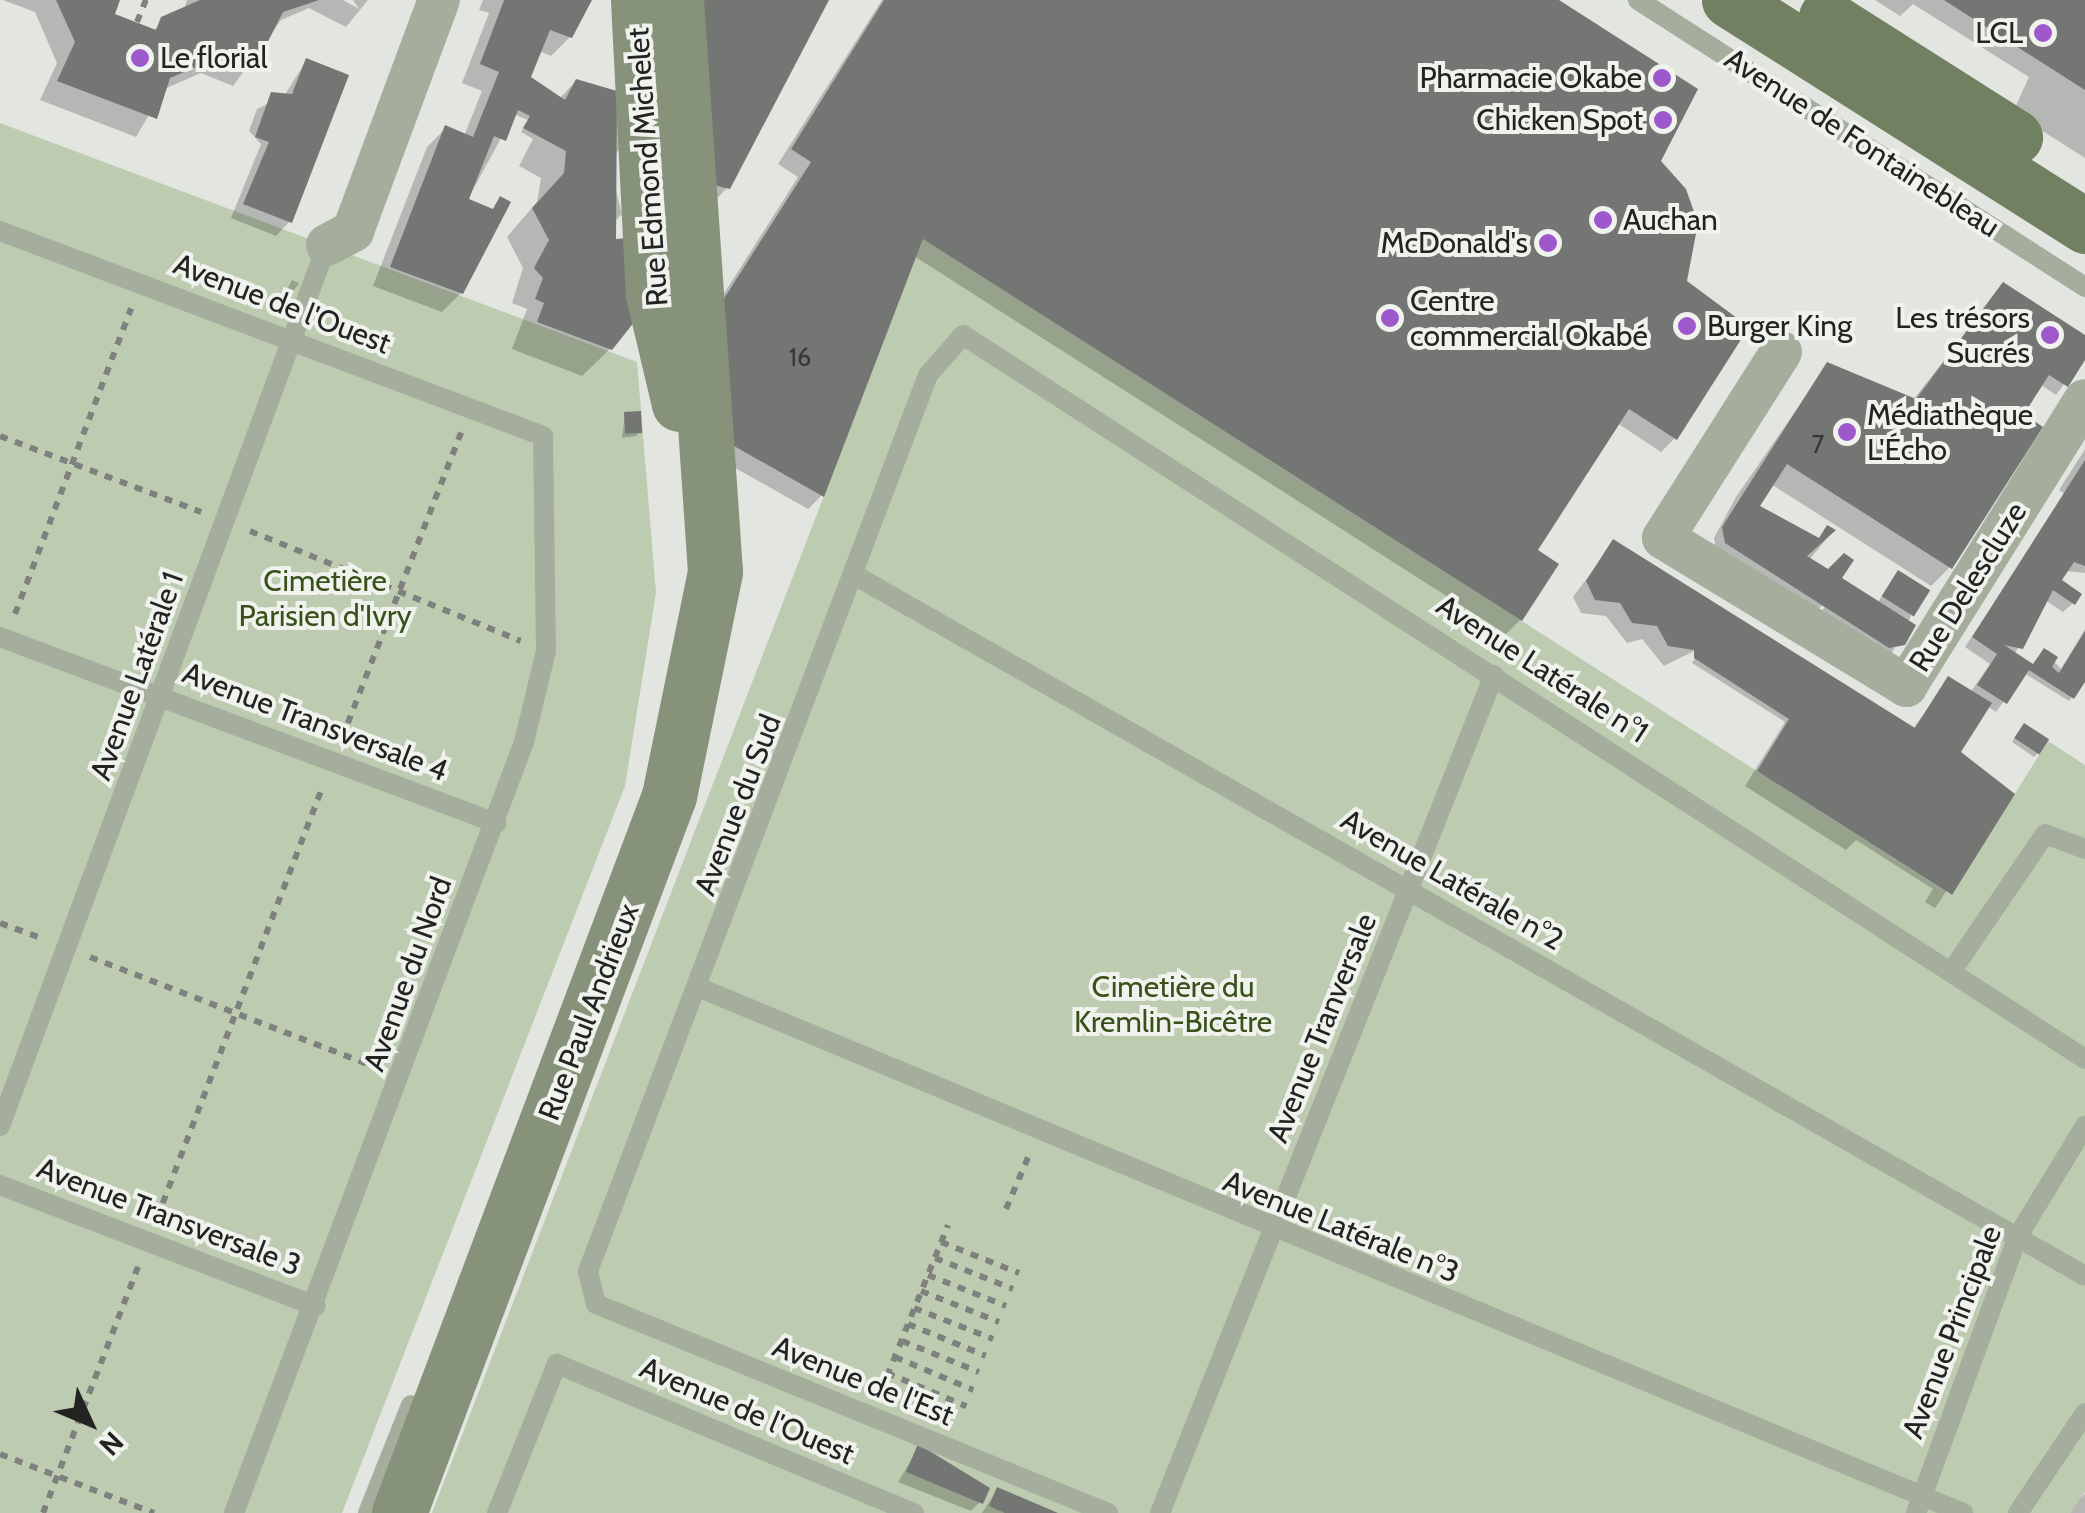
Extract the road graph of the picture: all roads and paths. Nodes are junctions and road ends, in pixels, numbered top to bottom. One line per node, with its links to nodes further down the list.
1 (146, 0): 8 (path)
2 (439, 0): 12 (street)
3 (638, 0): 26 (main road, Rue Edmond Michelet)
4 (676, 0): 26 (main road, Rue Edmond Michelet)
5 (1638, 0): 14 (lane, Avenue de Fontainebleau)
6 (1729, 0): 10 (main road, Avenue de Fontainebleau)
7 (1800, 0): 9 (main road)
8 (138, 22)
9 (2085, 182)
10 (2085, 226)
11 (0, 231): 13 (lane, Avenue de l'Ouest)
12 (327, 245): 16 (lane, Avenue Latérale 1)
13 (141, 283): 16 (lane, Avenue de l'Ouest); 22 (path)
14 (2085, 287)
15 (962, 335): 24 (lane, Avenue du Sud); 29 (lane, Avenue Latérale n°1)
16 (292, 339): 19 (lane, Avenue de l'Ouest); 23 (lane, Avenue Latérale 1)
17 (1781, 352): 18 (street, Rue Delescluze)
18 (2085, 400)
19 (470, 408): 21 (lane, Avenue de l'Ouest); 25 (path)
20 (0, 436): 22 (path)
21 (543, 436): 28 (lane, Avenue du Nord)
22 (72, 463): 23 (path); 27 (path)
23 (226, 521): 25 (path); 30 (lane, Avenue Latérale 1)
24 (856, 576): 35 (lane, Avenue Latérale n°2); 39 (lane, Avenue du Sud)
25 (399, 592): 28 (path); 31 (path)
26 (700, 630): 34 (main road, Rue Edmond Michelet)
27 (3, 638): 30 (lane, Avenue Transversale 4)
28 (546, 651): 32 (lane, Avenue du Nord)
29 (1494, 675): 35 (lane, Avenue Tranversale); 38 (lane, Avenue Latérale n°1)
30 (162, 696): 31 (lane, Avenue Transversale 4); 37 (lane, Avenue Latérale 1)
31 (333, 761): 32 (lane, Avenue Transversale 4); 40 (path)
32 (496, 823): 42 (lane, Avenue du Nord)
33 (2085, 849): 38 (lane)
34 (640, 878): 54 (lane, Rue Paul Andrieux); 84 (main road, Rue Paul Andrieux)
35 (1410, 890): 49 (lane, Avenue Tranversale); 50 (lane, Avenue Latérale n°2)
36 (0, 923): 37 (path)
37 (67, 948): 40 (path); 43 (lane, Avenue Latérale 1)
38 (1953, 969): 41 (lane, Avenue Latérale n°1)
39 (700, 988): 45 (lane, Avenue Latérale n°3); 60 (lane, Avenue du Sud)
40 (236, 1013): 42 (path); 51 (path)
41 (2085, 1059)
42 (402, 1077): 61 (lane, Avenue du Nord)
43 (0, 1126)
44 (2085, 1126): 50 (lane, Avenue Principale)
45 (1038, 1132): 47 (path); 49 (lane, Avenue Latérale n°3)
46 (0, 1185): 51 (lane, Avenue Transversale 3)
47 (1006, 1209)
48 (948, 1225): 52 (path)
49 (1273, 1233): 79 (lane, Avenue Latérale n°3); 88 (lane, Avenue Tranversale)
50 (2018, 1236): 57 (lane, Avenue Latérale n°2); 79 (lane, Avenue Principale)
51 (148, 1242): 61 (lane, Avenue Transversale 3); 78 (path)
52 (941, 1242): 53 (path); 55 (path)
53 (934, 1258): 56 (path); 58 (path)
54 (463, 1271)
55 (1020, 1273)
56 (928, 1274): 59 (path); 62 (path)
57 (2085, 1276)
58 (1012, 1289)
59 (921, 1291): 63 (path); 64 (path)
60 (596, 1304): 76 (lane, Avenue de l'Est)
61 (316, 1306): 82 (lane, Avenue du Nord)
62 (1006, 1306)
63 (914, 1308): 65 (path); 67 (path)
64 (999, 1322)
65 (908, 1324): 66 (path); 68 (path)
66 (901, 1340): 69 (path); 70 (path)
67 (993, 1340)
68 (986, 1356)
69 (895, 1357): 71 (path); 73 (path)
70 (979, 1372)
71 (888, 1373): 74 (path); 76 (path)
72 (419, 1383): 83 (lane)
73 (973, 1390)
74 (966, 1406)
75 (2085, 1412): 90 (lane)
76 (870, 1416): 87 (lane, Avenue de l'Est)
77 (0, 1454): 78 (path)
78 (57, 1476): 80 (path); 81 (path)
79 (1919, 1505): 89 (lane, Avenue Latérale n°3)
80 (43, 1513)
81 (154, 1513)
82 (234, 1513)
83 (368, 1513)
84 (399, 1513)
85 (497, 1513): 86 (lane, Avenue de l'Ouest)
86 (914, 1513)
87 (1108, 1513)
88 (1160, 1513)
89 (1962, 1513)
90 (2018, 1513)

